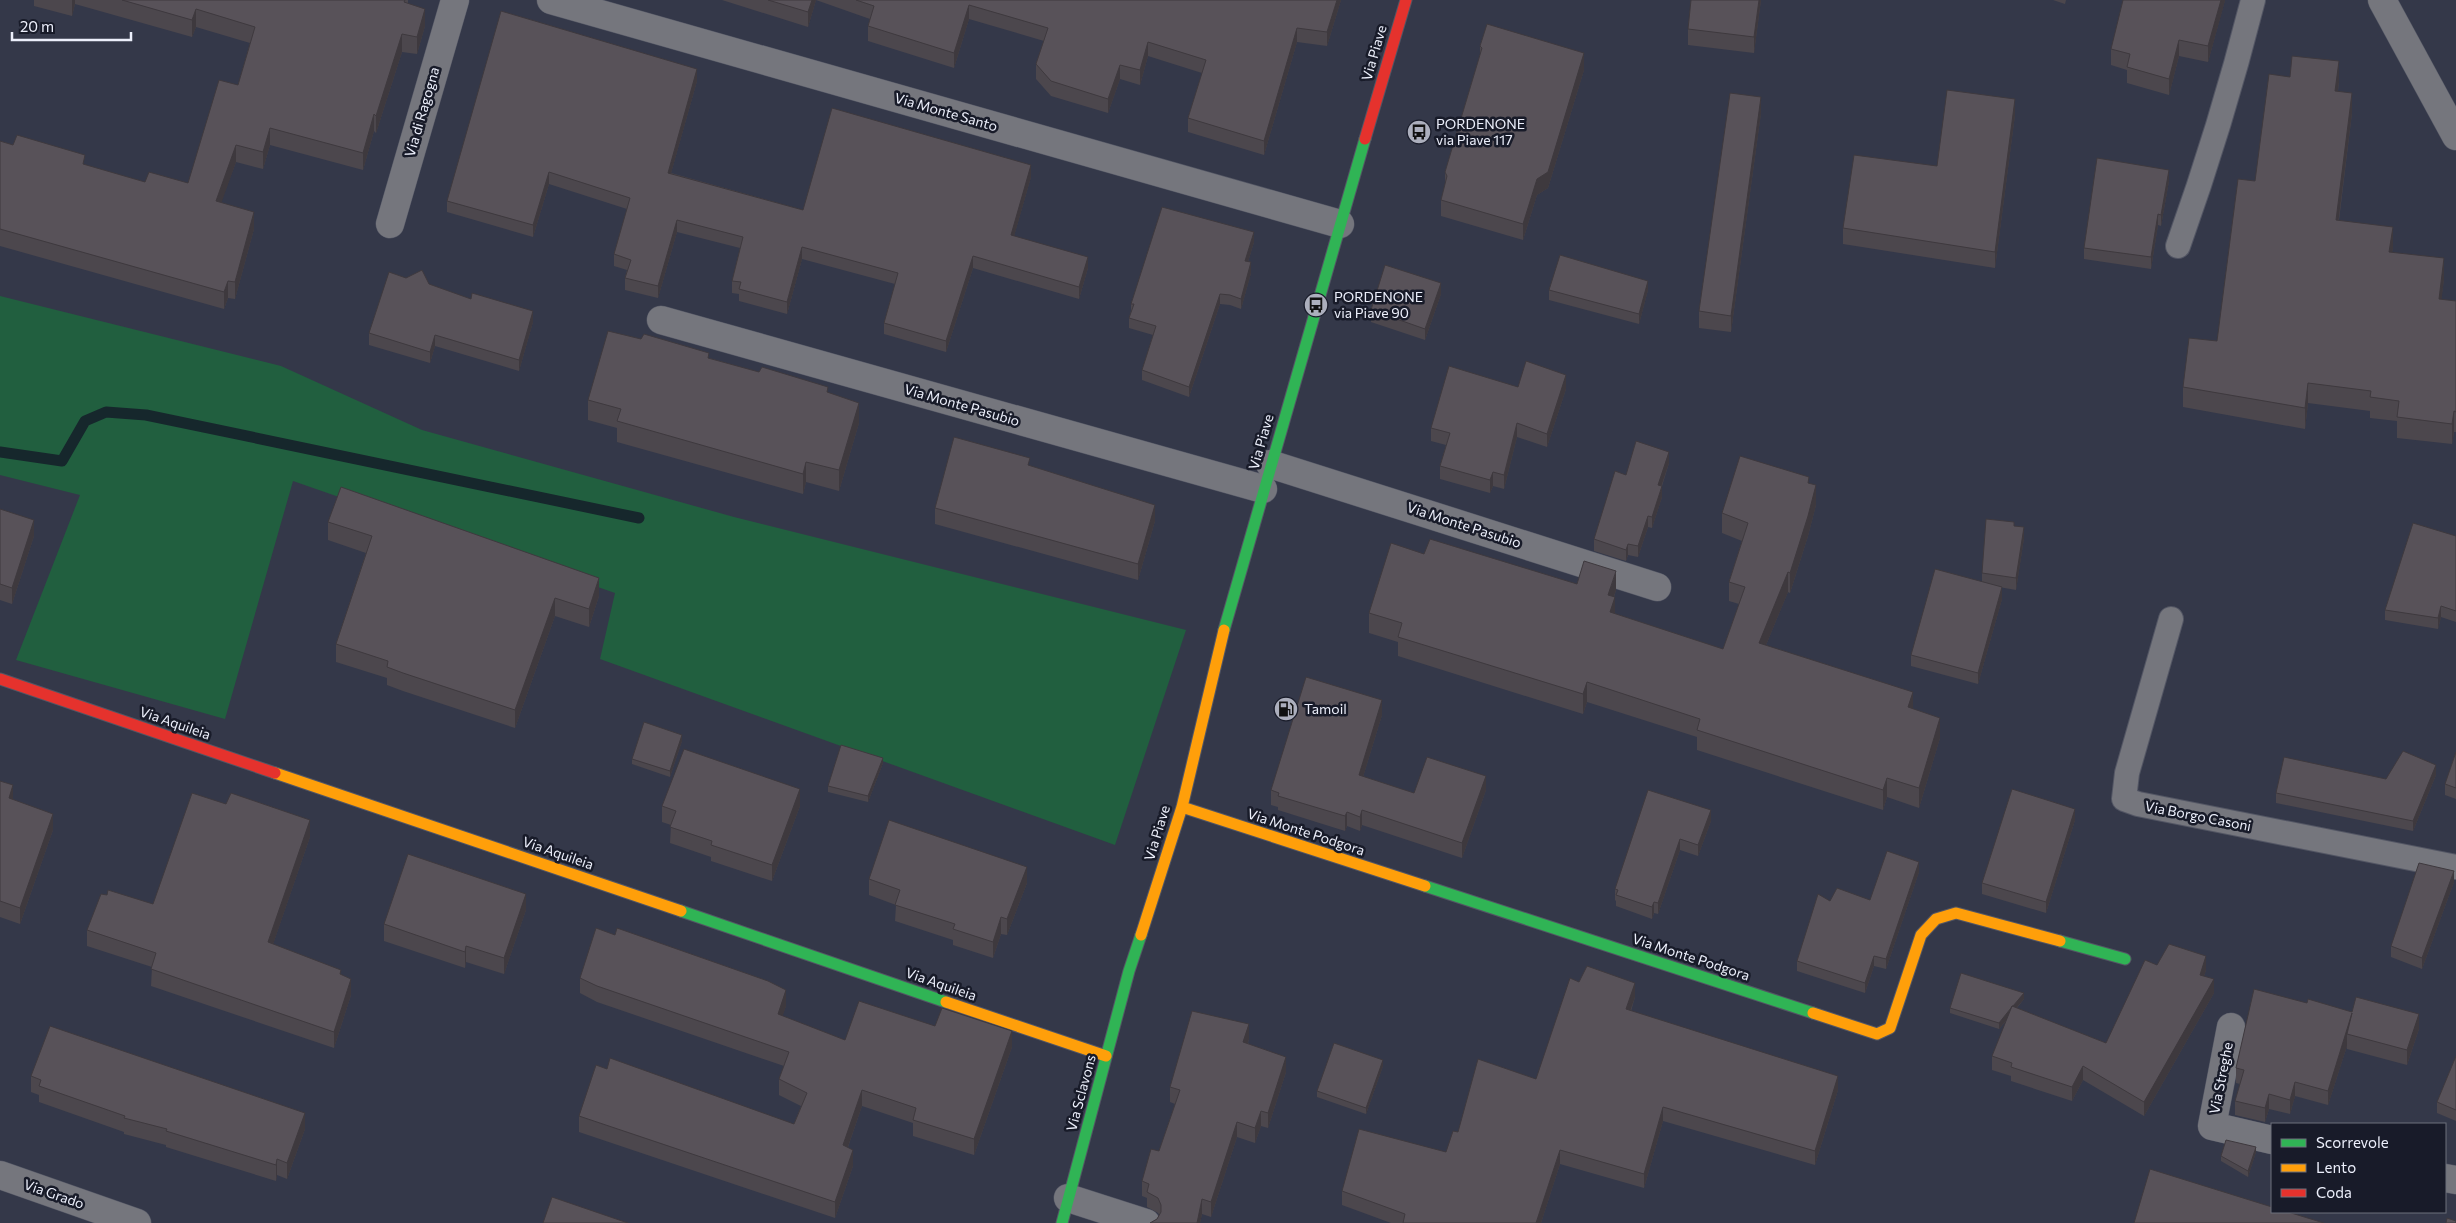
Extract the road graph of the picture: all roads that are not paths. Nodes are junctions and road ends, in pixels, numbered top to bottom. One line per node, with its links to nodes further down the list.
1 (455, 0): 7 (street, Via di Ragogna)
2 (551, 0): 8 (street, Via Monte Santo)
3 (1406, 0): 8 (street, Via Piave)
4 (2254, 0): 9 (lane)
5 (2382, 0): 6 (street)
6 (2456, 136)
7 (390, 224)
8 (1340, 224): 11 (street, Via Piave)
9 (2178, 246)
10 (661, 320): 11 (street, Via Monte Pasubio)
11 (1267, 477): 12 (street, Via Monte Pasubio); 15 (street, Via Piave)
12 (1657, 586)
13 (2171, 619): 16 (lane, Via Borgo Casoni)
14 (0, 679): 20 (street, Via Aquileia)
15 (1182, 807): 17 (street, Via Monte Podgora); 18 (street, Via Piave)
16 (2456, 867)
17 (2125, 959)
18 (1129, 972): 20 (street, Via Sclavons)
19 (2231, 1027): 21 (street, Via Streghe)
20 (1106, 1056): 23 (street, Via Sclavons)
21 (2271, 1140)
22 (0, 1175): 24 (street, Via Grado)
23 (1065, 1210): 25 (street)
24 (137, 1223)
25 (1146, 1223)

